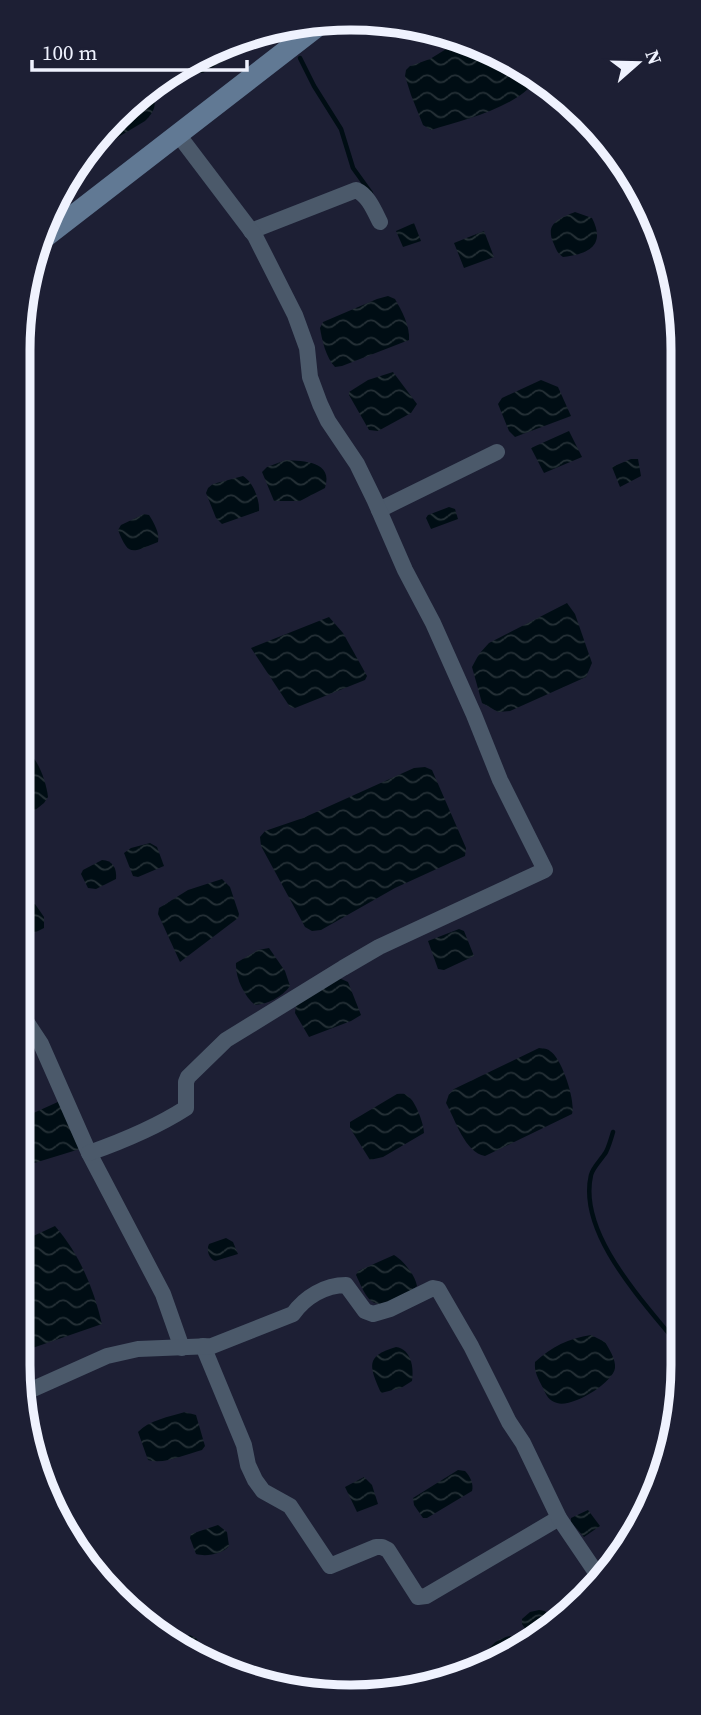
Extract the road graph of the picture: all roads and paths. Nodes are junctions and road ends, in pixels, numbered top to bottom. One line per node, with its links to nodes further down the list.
1 (310, 32): 2 (main road)
2 (177, 133): 4 (main road); 5 (street)
3 (380, 222): 5 (street)
4 (53, 231)
5 (251, 231): 7 (street)
6 (497, 452): 7 (street)
7 (379, 510): 9 (street)
8 (30, 1027): 9 (street)
9 (89, 1153): 11 (street)
10 (204, 1346): 11 (street); 13 (street); 13 (street)
11 (182, 1348): 12 (street)
12 (30, 1390)
13 (559, 1518): 14 (street)
14 (595, 1572)

